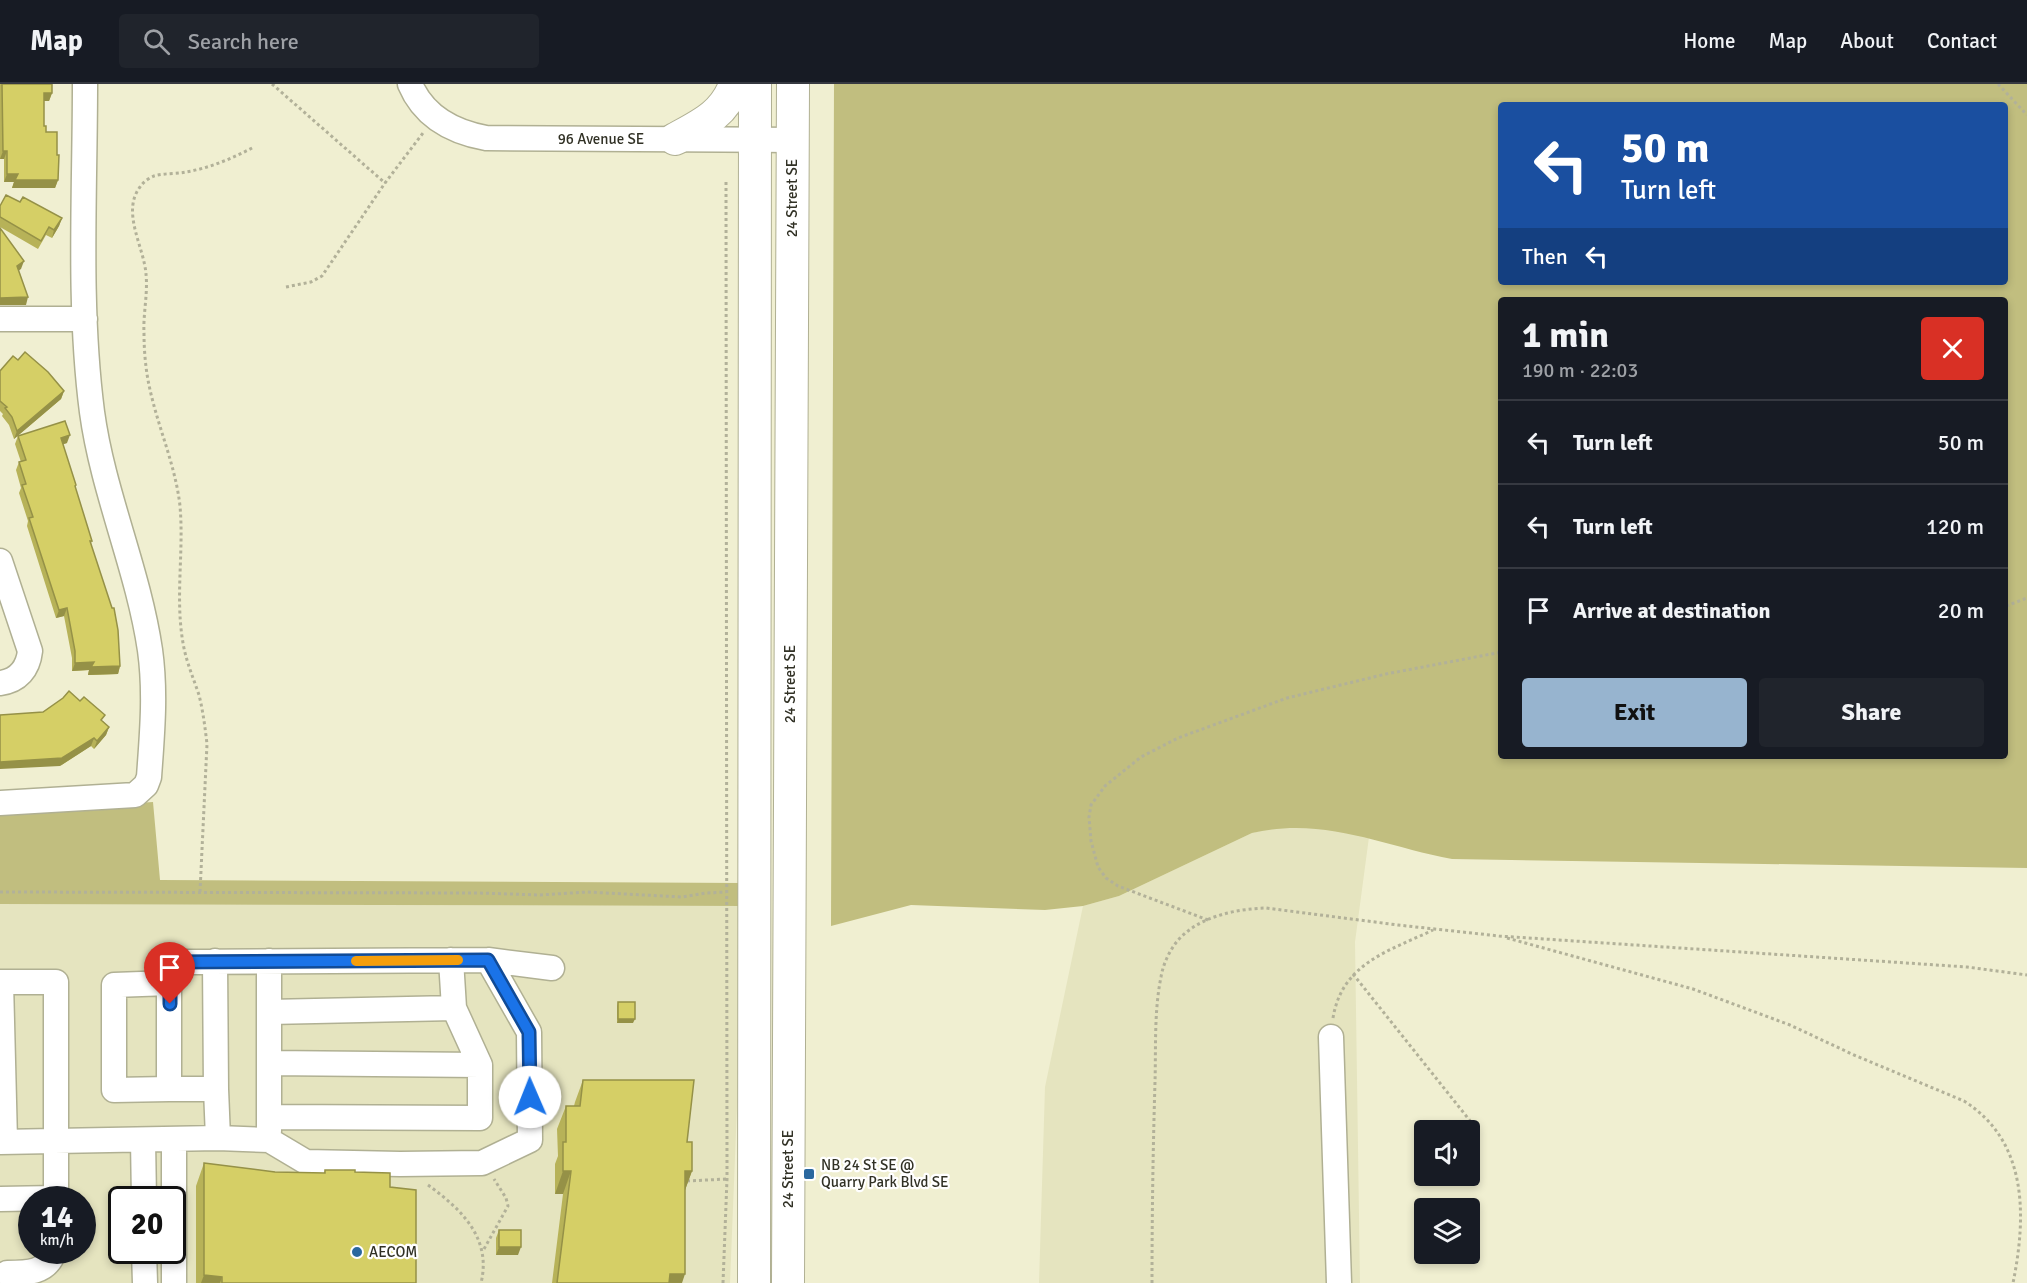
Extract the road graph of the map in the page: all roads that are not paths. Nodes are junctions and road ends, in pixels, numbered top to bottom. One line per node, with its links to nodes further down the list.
1 (85, 84): 10 (street)
2 (735, 84): 6 (main road)
3 (755, 84): 7 (main road)
4 (792, 84): 8 (main road, 24 Street SE)
5 (422, 101): 6 (street, 96 Avenue SE)
6 (675, 139): 7 (street, 96 Avenue SE)
7 (755, 139): 8 (street, 96 Avenue SE); 43 (main road)
8 (793, 140): 44 (main road, 24 Street SE)
9 (0, 319): 10 (street)
10 (85, 319): 13 (street)
11 (0, 561): 12 (street)
12 (0, 683)
13 (0, 802)
14 (451, 960): 15 (street); 17 (street); 21 (street)
15 (488, 960): 18 (street); 28 (street)
16 (215, 961): 17 (street); 20 (street); 27 (street)
17 (269, 961): 22 (street)
18 (552, 968)
19 (1, 982): 32 (street); 33 (street)
20 (170, 983): 26 (street); 26 (street)
21 (454, 1008): 22 (street); 25 (street)
22 (269, 1012): 24 (street)
23 (1331, 1037): 45 (street)
24 (269, 1063): 25 (street); 28 (street)
25 (480, 1065): 28 (street)
26 (170, 1089): 27 (street)
27 (216, 1089): 29 (street)
28 (269, 1128): 29 (street)
29 (218, 1138): 30 (street)
30 (174, 1139): 31 (street); 42 (street)
31 (143, 1140): 32 (street); 35 (street)
32 (56, 1141): 33 (street); 34 (street)
33 (2, 1142)
34 (56, 1186)
35 (144, 1186)
36 (0, 1199): 37 (street)
37 (18, 1199)
38 (48, 1264): 40 (street)
39 (144, 1264): 41 (street)
40 (8, 1273)
41 (145, 1283)
42 (174, 1283)
43 (754, 1283)
44 (788, 1283)
45 (1340, 1283)

